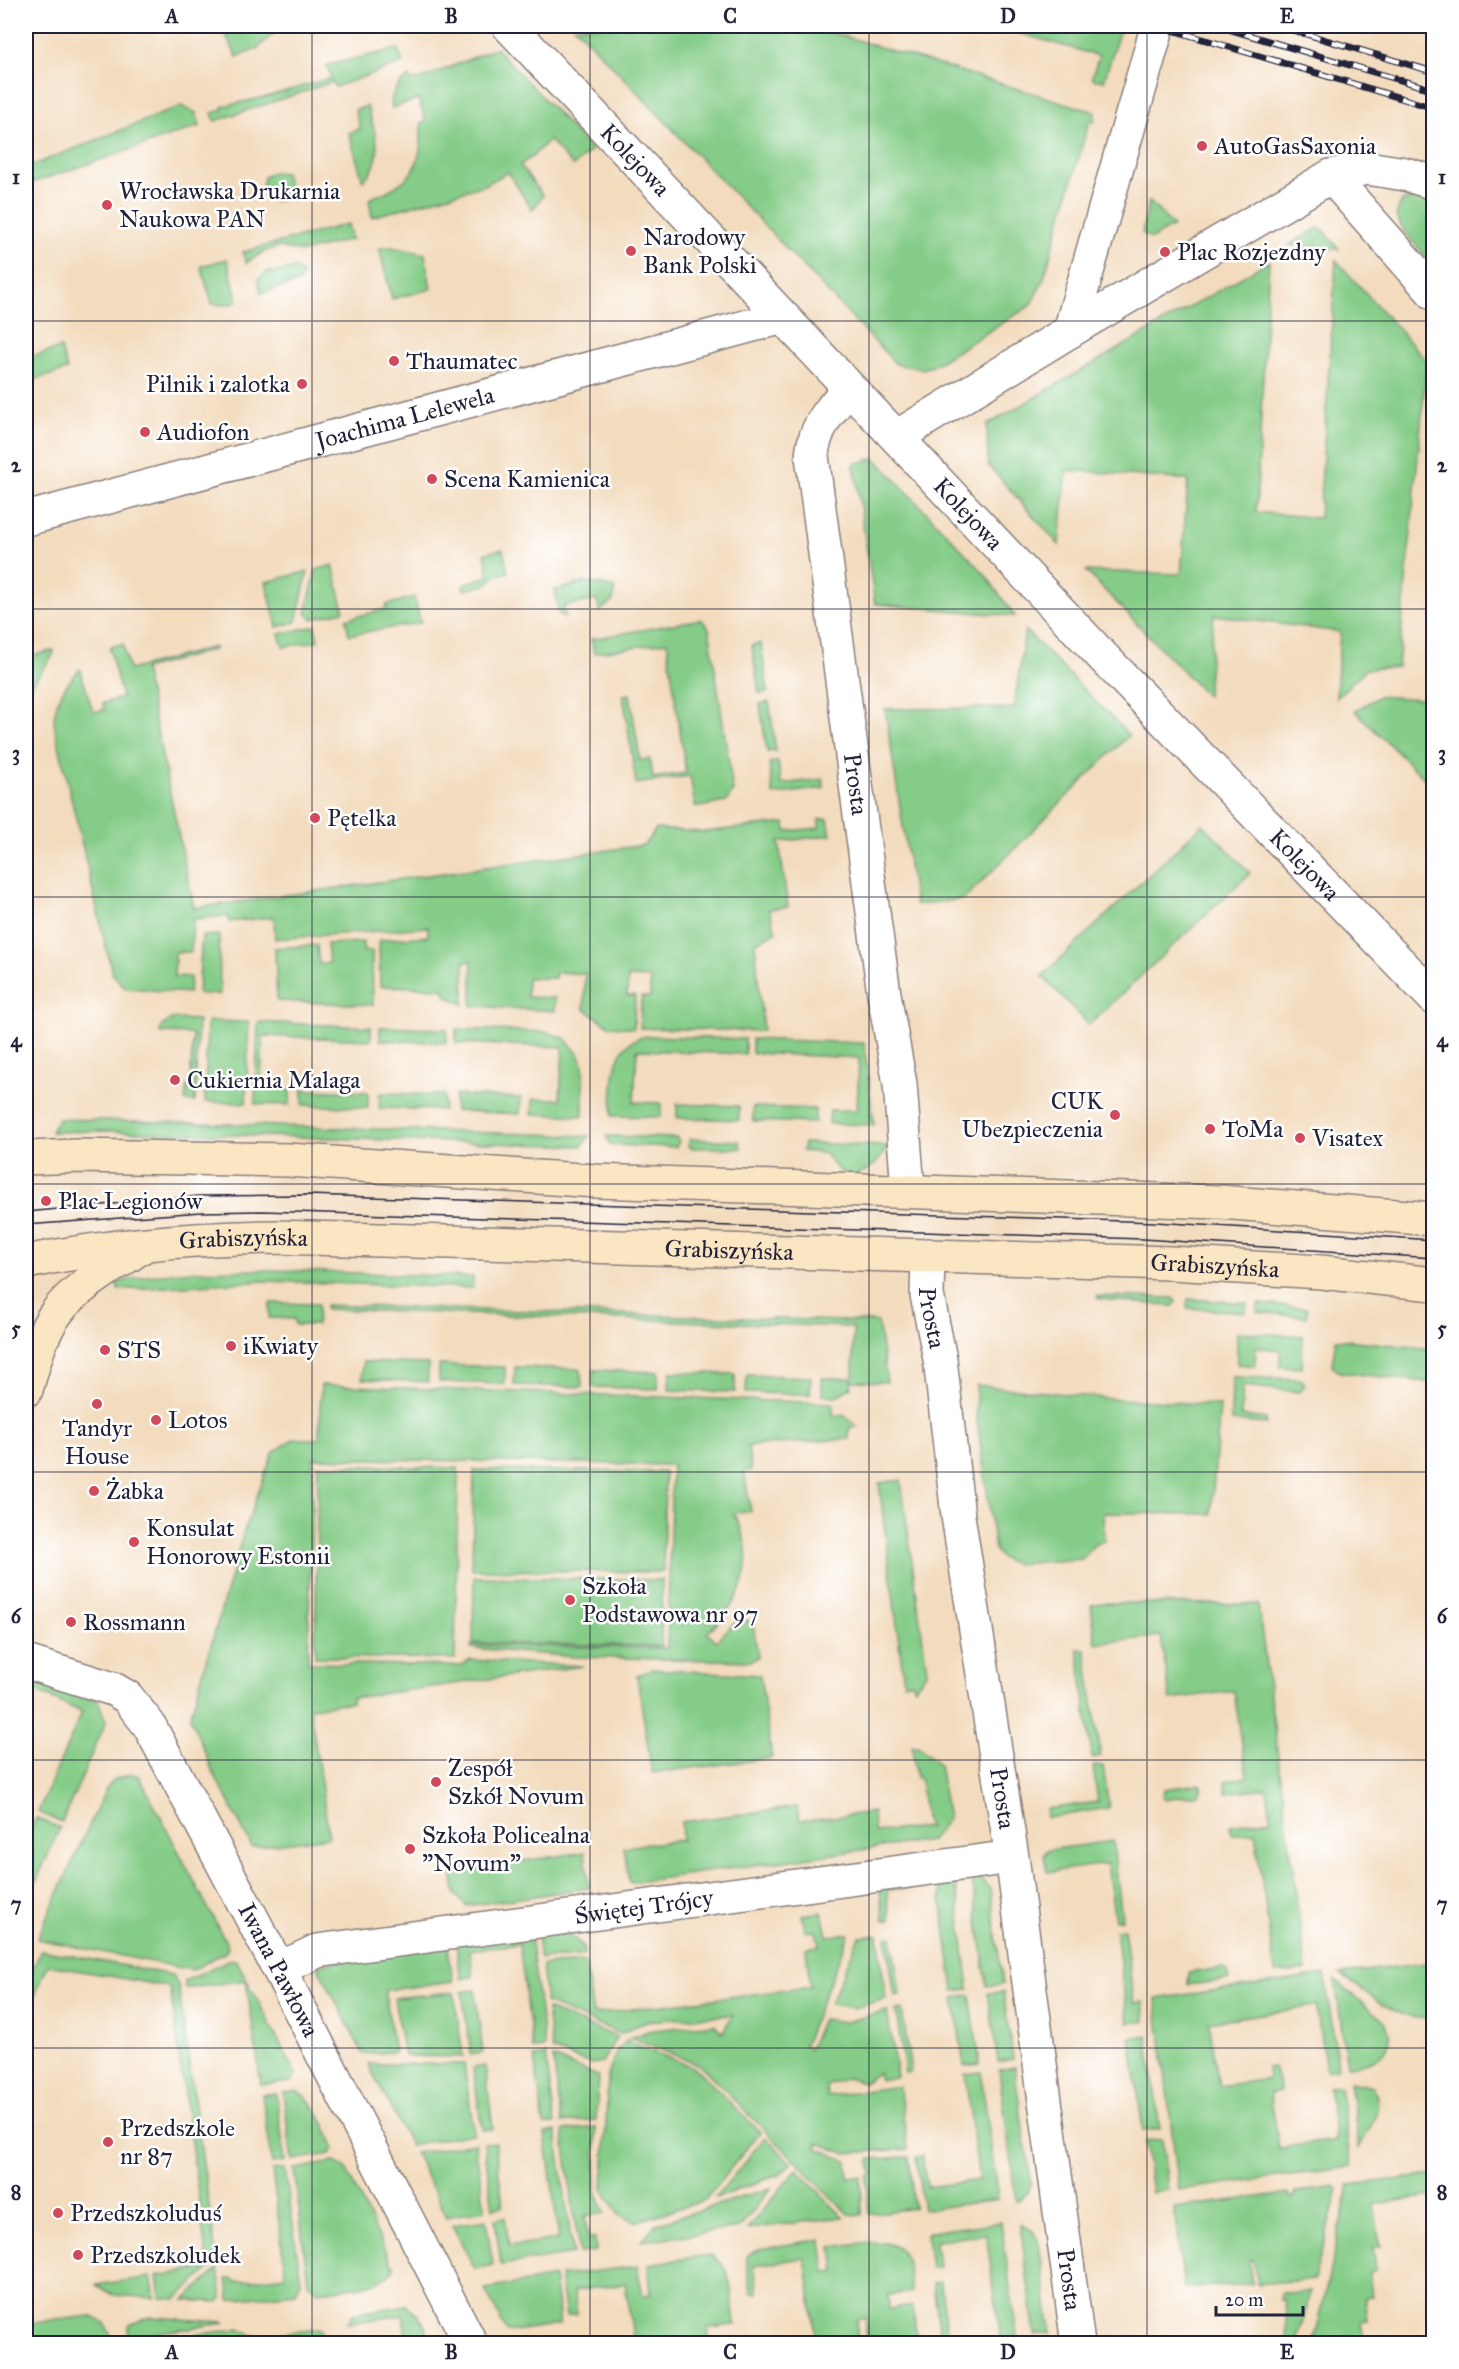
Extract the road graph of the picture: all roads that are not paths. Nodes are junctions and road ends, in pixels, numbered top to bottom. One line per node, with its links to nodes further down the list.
1 (509, 26): 6 (street, Kolejowa)
2 (1155, 35): 7 (street)
3 (1331, 176): 4 (street); 5 (street); 7 (street)
4 (1434, 183)
5 (1434, 293)
6 (783, 317): 8 (street, Kolejowa); 10 (street, Joachima Lelewela)
7 (1070, 331): 9 (street)
8 (849, 388): 9 (street, Kolejowa); 13 (street, Prosta)
9 (898, 436): 11 (street, Kolejowa)
10 (26, 519)
11 (1434, 998)
12 (26, 1158): 13 (main road)
13 (908, 1190): 14 (main road)
14 (1434, 1219)
15 (147, 1243): 16 (main road, Grabiszyńska); 17 (main road, Grabiszyńska); 19 (main road)
16 (928, 1255): 18 (main road, Grabiszyńska); 21 (street, Prosta)
17 (26, 1262)
18 (1434, 1284)
19 (26, 1390)
20 (26, 1662): 22 (street, Iwana Pawłowa)
21 (1012, 1857): 22 (street, Świętej Trójcy); 24 (street, Prosta)
22 (279, 1969): 23 (street, Iwana Pawłowa)
23 (471, 2343)
24 (1078, 2343)

